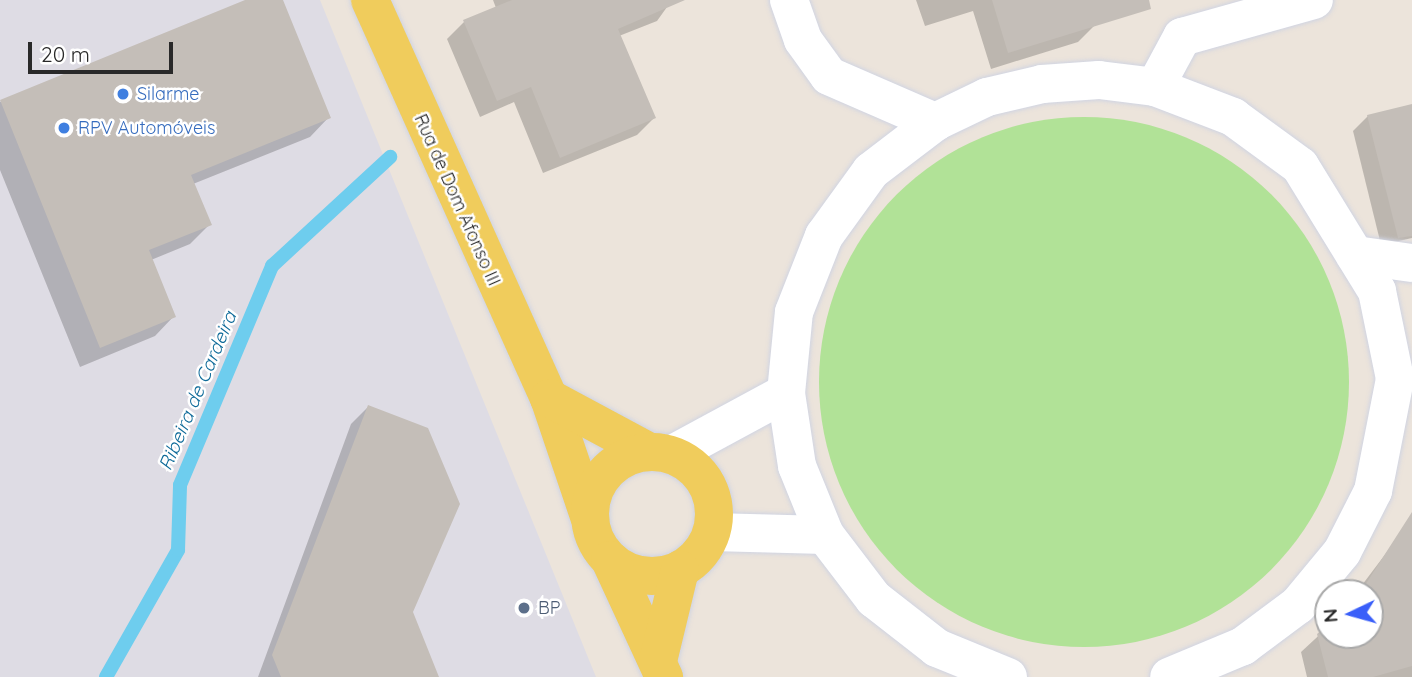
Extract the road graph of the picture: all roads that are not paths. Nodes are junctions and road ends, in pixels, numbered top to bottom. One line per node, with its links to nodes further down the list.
1 (370, 0): 10 (main road, Rua de Dom Afonso III)
2 (789, 0): 5 (street)
3 (1314, 0): 4 (street)
4 (1155, 87): 5 (street); 6 (street)
5 (935, 122): 9 (street)
6 (1355, 255): 7 (street); 8 (street)
7 (1412, 263)
8 (1404, 368): 17 (street)
9 (786, 393): 11 (street); 14 (street)
10 (549, 398): 11 (main road); 12 (main road, Rua de Dom Afonso III)
11 (661, 452): 12 (main road); 13 (main road)
12 (589, 516): 15 (main road)
13 (712, 532): 14 (street); 16 (main road)
14 (825, 534): 19 (street)
15 (610, 560): 16 (main road); 18 (main road)
16 (680, 570): 18 (main road)
17 (1246, 662): 20 (street)
18 (661, 669)
19 (1008, 677)
20 (1170, 677)

